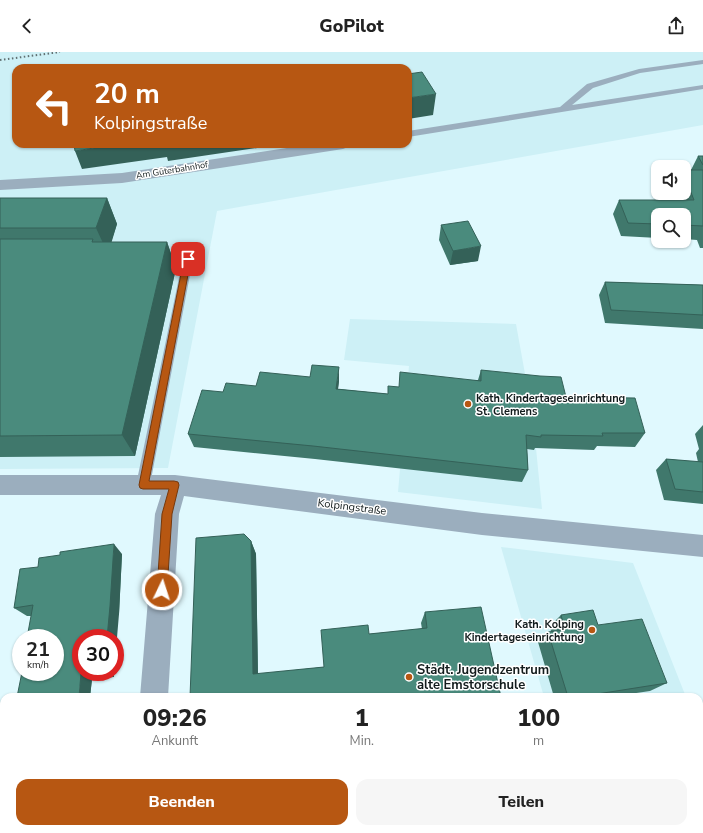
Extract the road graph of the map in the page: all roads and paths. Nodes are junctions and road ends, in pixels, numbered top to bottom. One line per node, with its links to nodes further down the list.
1 (703, 62): 3 (lane)
2 (703, 87): 3 (lane)
3 (564, 108): 4 (lane)
4 (412, 133)
5 (317, 148): 6 (street, Am Güterbahnhof)
6 (0, 185)
7 (141, 259): 9 (lane)
8 (0, 485): 9 (street, Kolpingstraße)
9 (143, 485): 10 (street, Kolpingstraße)
10 (174, 485): 11 (street, Kolpingstraße); 12 (street)
11 (703, 546)
12 (154, 693)

